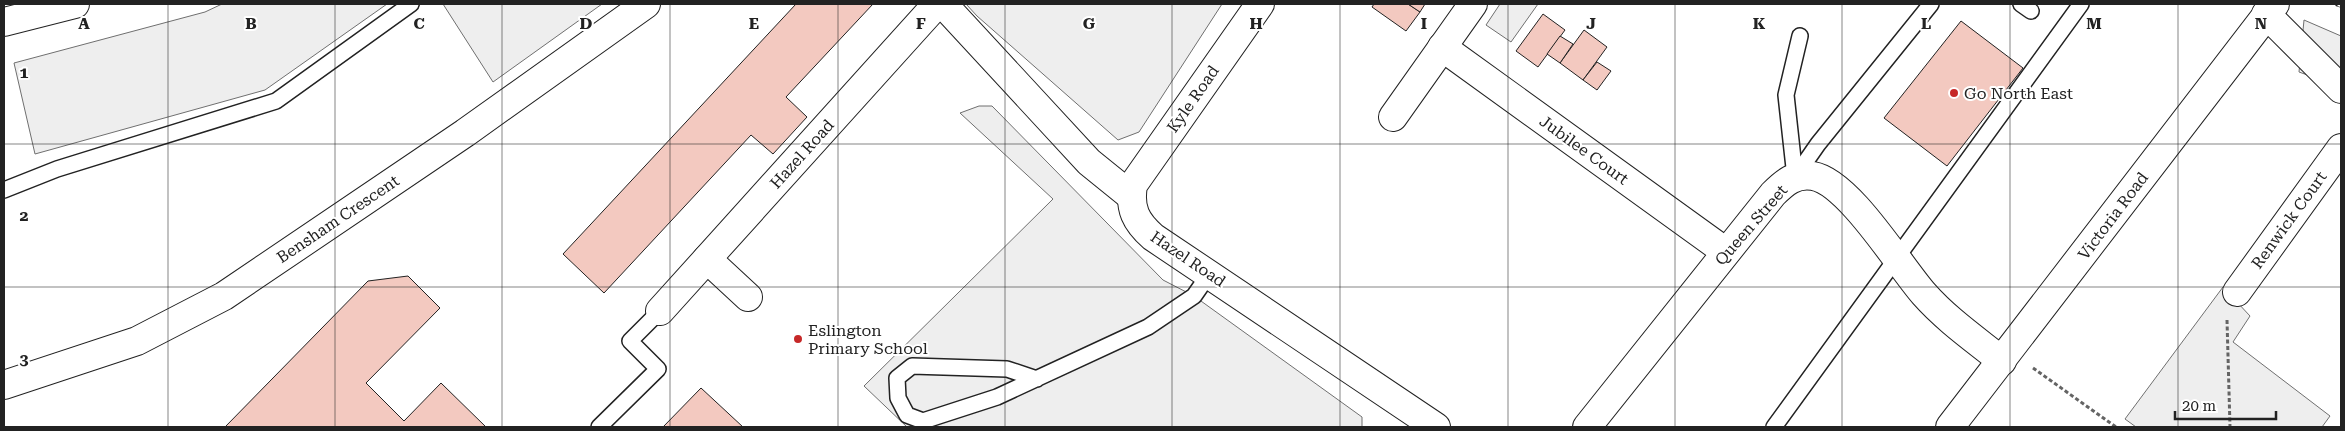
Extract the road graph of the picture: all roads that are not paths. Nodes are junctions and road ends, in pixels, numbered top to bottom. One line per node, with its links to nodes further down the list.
1 (75, 4): 11 (street)
2 (411, 4): 18 (lane)
3 (646, 4): 29 (street, Bensham Crescent)
4 (937, 4): 22 (street, Hazel Road)
5 (943, 4): 19 (street)
6 (1260, 4): 19 (street, Kyle Road)
7 (1473, 4): 13 (street)
8 (1931, 4): 17 (lane)
9 (2082, 4): 21 (lane)
10 (2270, 9): 14 (street); 27 (street, Victoria Road)
11 (4, 22)
12 (1800, 36): 17 (lane)
13 (1442, 47): 15 (street); 20 (street, Jubilee Court)
14 (2341, 90)
15 (1393, 117)
16 (2341, 148): 24 (street, Renwick Court)
17 (1795, 177): 20 (street, Queen Street); 21 (street, Queen Street)
18 (4, 190)
19 (1131, 196): 23 (street, Hazel Road)
20 (1726, 252): 32 (street, Queen Street)
21 (1896, 258): 27 (street, Queen Street); 33 (lane)
22 (707, 259): 25 (street); 26 (street, Hazel Road)
23 (1210, 273): 28 (lane); 31 (street, Hazel Road)
24 (2237, 292)
25 (748, 297)
26 (660, 311): 30 (lane)
27 (2006, 357): 34 (street, Victoria Road)
28 (1037, 379): 28 (lane)
29 (4, 385)
30 (599, 427)
31 (1436, 427)
32 (1587, 427)
33 (1774, 427)
34 (1950, 427)

